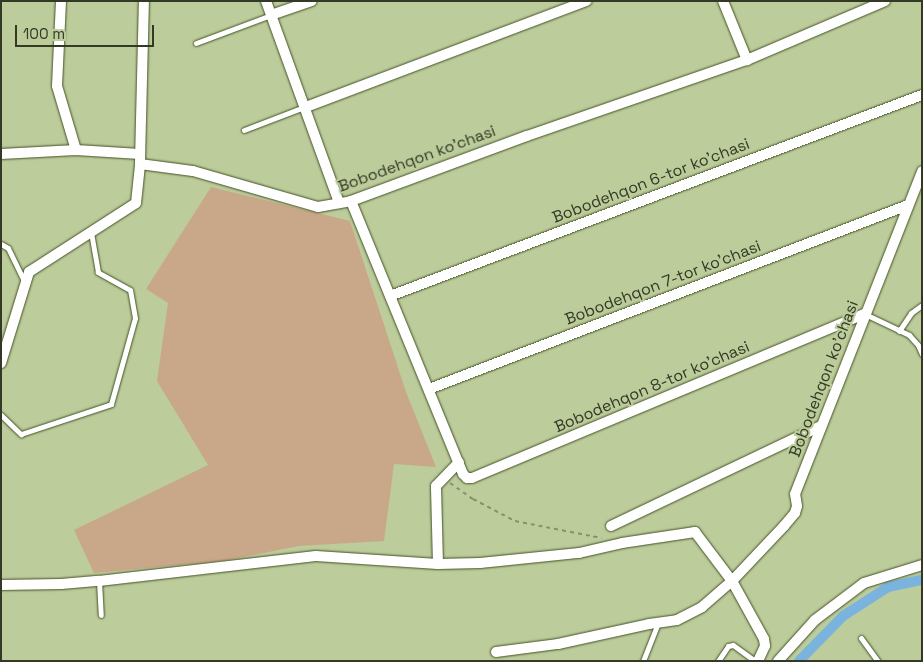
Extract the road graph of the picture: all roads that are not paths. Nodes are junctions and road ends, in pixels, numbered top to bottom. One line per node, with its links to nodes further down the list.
1 (61, 1): 14 (street)
2 (144, 1): 16 (street)
3 (266, 1): 8 (street)
4 (312, 1): 8 (street)
5 (587, 1): 12 (street)
6 (723, 1): 10 (street)
7 (885, 1): 10 (street, Bobodehqon koʼchasi)
8 (271, 15): 9 (lane); 12 (street)
9 (196, 43)
10 (747, 60): 18 (street, Bobodehqon koʼchasi)
11 (922, 95): 24 (street, Bobodehqon 6-tor koʼchasi)
12 (306, 106): 13 (lane); 19 (street)
13 (244, 130)
14 (76, 150): 15 (street, Bobodehqon koʼchasi); 16 (street, Bobodehqon koʼchasi)
15 (1, 154)
16 (140, 159): 19 (street, Bobodehqon koʼchasi); 21 (street)
17 (922, 171): 20 (street, Bobodehqon koʼchasi)
18 (351, 201): 19 (street, Bobodehqon koʼchasi); 24 (street)
19 (339, 203)
20 (908, 206): 26 (street, Bobodehqon koʼchasi); 30 (street, Bobodehqon 7-tor koʼchasi)
21 (90, 232): 23 (street); 31 (lane)
22 (1, 244): 23 (lane)
23 (25, 283): 29 (street)
24 (390, 296): 30 (street)
25 (922, 305): 27 (lane)
26 (865, 314): 27 (lane); 32 (street, Bobodehqon koʼchasi); 33 (street, Bobodehqon 8-tor koʼchasi)
27 (899, 330): 28 (lane)
28 (922, 354)
29 (1, 362)
30 (429, 390): 33 (street)
31 (1, 415)
32 (821, 426): 34 (street); 38 (street, Bobodehqon koʼchasi)
33 (459, 462): 35 (street)
34 (611, 526)
35 (438, 564): 37 (street); 38 (street)
36 (922, 565): 47 (street)
37 (99, 581): 39 (street); 40 (lane)
38 (732, 581): 41 (street, Bobodehqon koʼchasi); 46 (street)
39 (1, 585)
40 (101, 615)
41 (658, 623): 43 (street, Bobodehqon koʼchasi); 44 (lane)
42 (861, 638): 48 (lane)
43 (496, 652)
44 (643, 661)
45 (718, 661): 46 (lane)
46 (756, 661)
47 (778, 661)
48 (878, 661)

